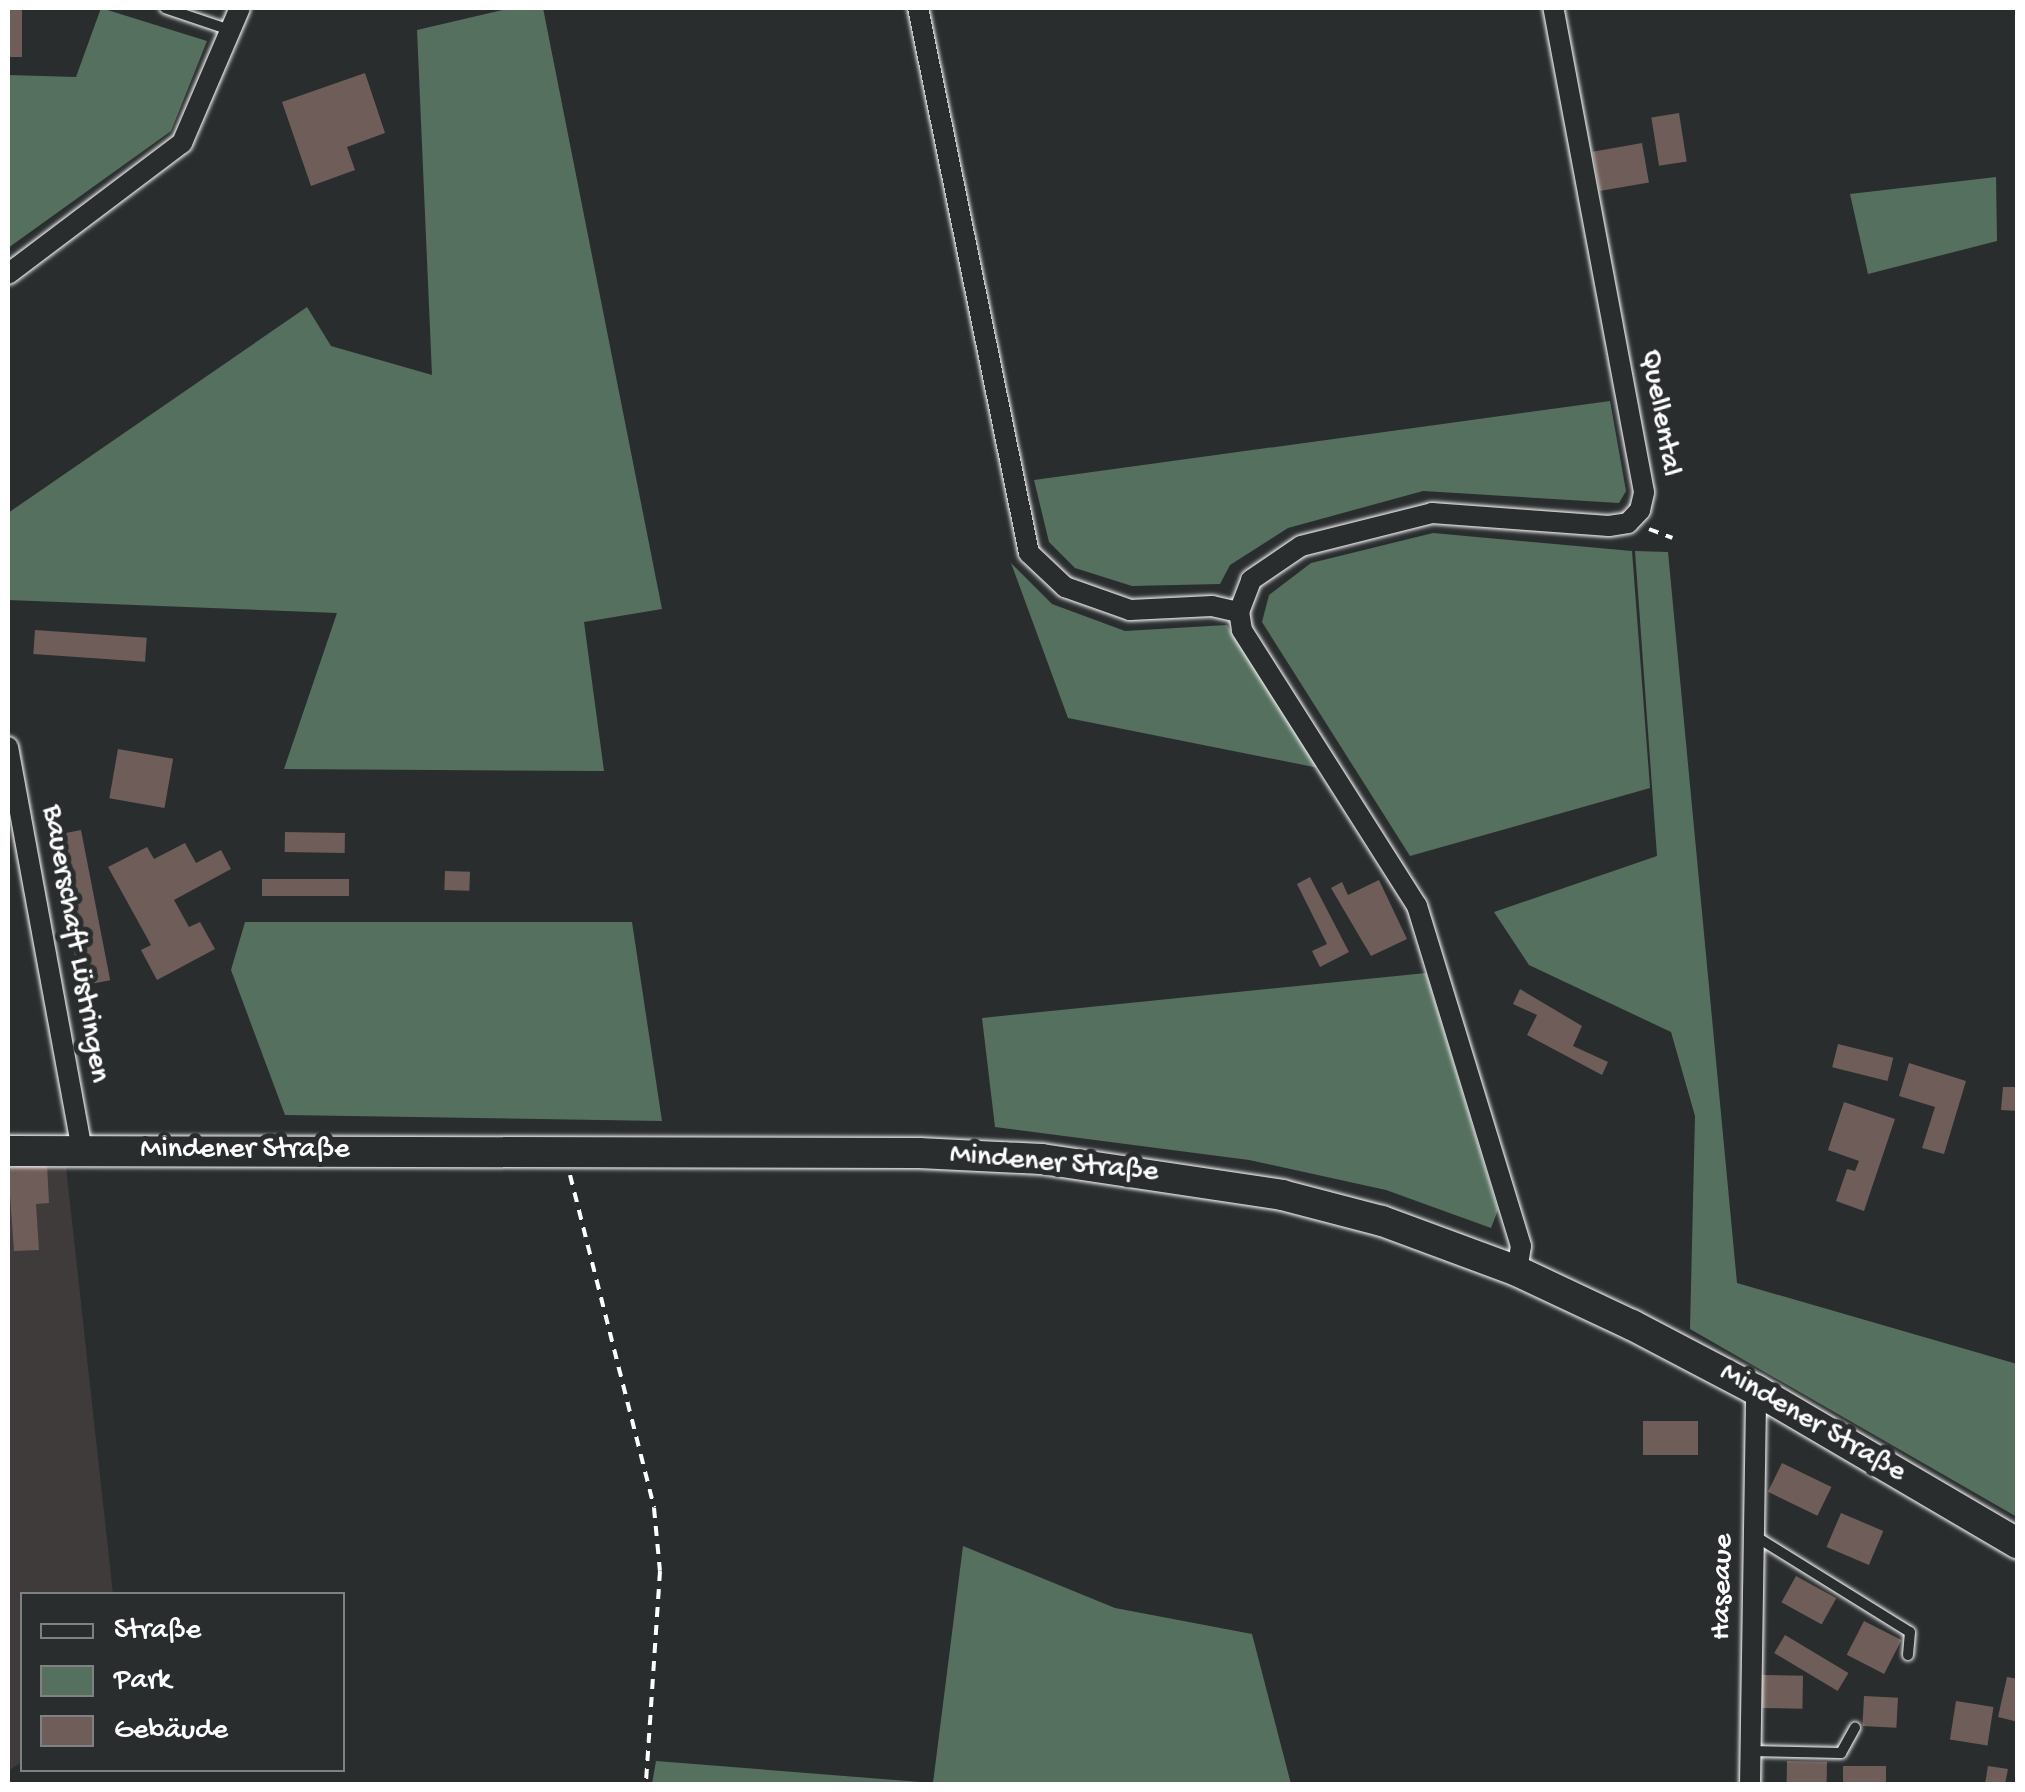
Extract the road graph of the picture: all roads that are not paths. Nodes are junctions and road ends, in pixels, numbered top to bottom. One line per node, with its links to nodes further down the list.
1 (165, 8): 5 (lane)
2 (240, 8): 5 (street)
3 (918, 8): 7 (street)
4 (1553, 8): 7 (street, Quellental)
5 (230, 30): 6 (street)
6 (8, 274)
7 (1239, 612): 11 (street)
8 (8, 747): 10 (street, Bauerschaft Lüstringen)
9 (8, 1151): 10 (main road, Mindener Straße)
10 (82, 1152): 11 (main road, Mindener Straße)
11 (1517, 1271): 12 (main road, Mindener Straße)
12 (1756, 1390): 13 (street, Haseaue); 14 (main road, Mindener Straße)
13 (1754, 1536): 15 (lane); 17 (street, Haseaue)
14 (2018, 1544)
15 (1908, 1655)
16 (1855, 1728): 17 (lane)
17 (1751, 1751): 18 (street, Haseaue)
18 (1750, 1784)

